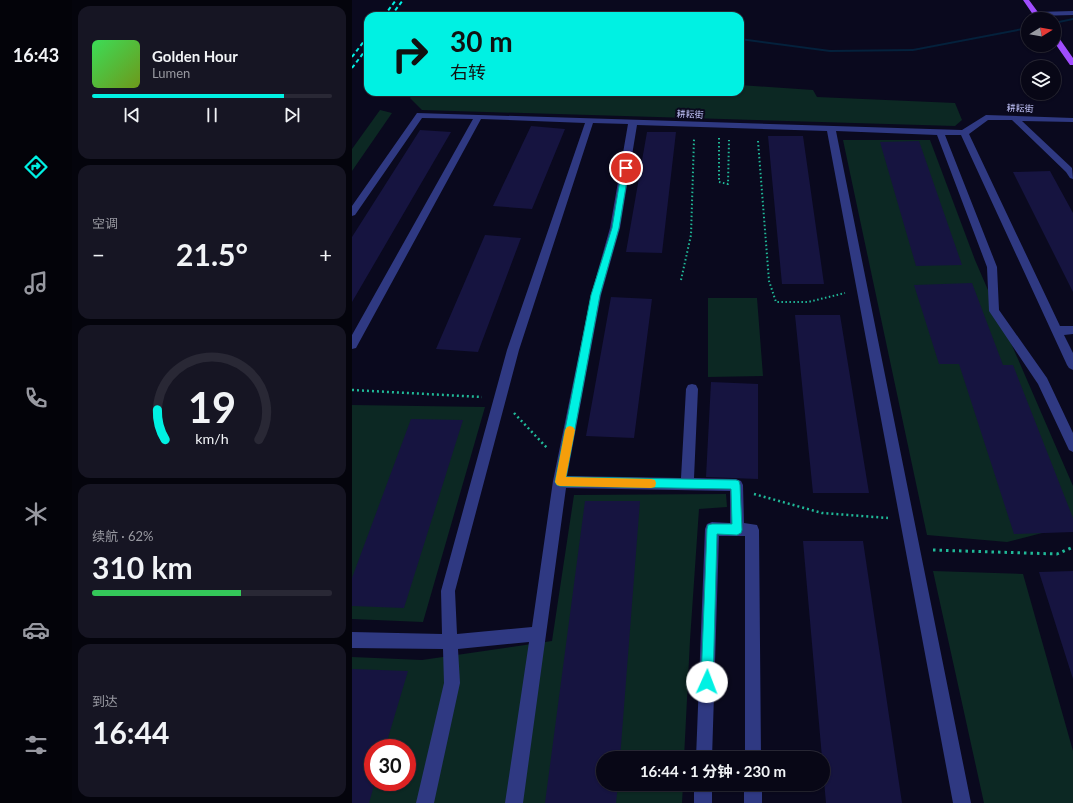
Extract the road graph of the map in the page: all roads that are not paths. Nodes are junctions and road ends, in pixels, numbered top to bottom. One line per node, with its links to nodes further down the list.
1 (1026, 0): 2 (main road)
2 (1034, 12)
3 (1073, 13): 4 (street)
4 (1061, 14)
5 (1061, 47): 6 (main road)
6 (1073, 63)
7 (478, 117): 10 (street, 耕耘街); 16 (street, 耕耘街); 19 (street)
8 (1014, 118): 9 (street, 耕耘街); 14 (street, 耕耘街); 15 (street)
9 (1073, 120)
10 (590, 121): 11 (street, 耕耘街); 28 (street)
11 (633, 122): 12 (street, 耕耘街); 23 (street)
12 (831, 129): 13 (street, 耕耘街); 37 (street)
13 (940, 132): 14 (street, 耕耘街); 22 (street)
14 (964, 133): 18 (street)
15 (1073, 176)
16 (352, 214)
17 (1073, 330): 18 (street)
18 (1057, 331): 20 (street)
19 (352, 345)
20 (1073, 365)
21 (692, 389): 24 (street)
22 (1073, 446)
23 (560, 482): 24 (street); 26 (street)
24 (687, 484): 25 (street)
25 (737, 530): 29 (street); 30 (street)
26 (538, 634): 28 (street); 34 (street)
27 (352, 640): 28 (street)
28 (450, 642): 33 (street)
29 (704, 751)
30 (753, 751)
31 (704, 791): 35 (street)
32 (753, 791): 36 (street)
33 (425, 803)
34 (514, 803)
35 (703, 803)
36 (753, 803)
37 (962, 803)

